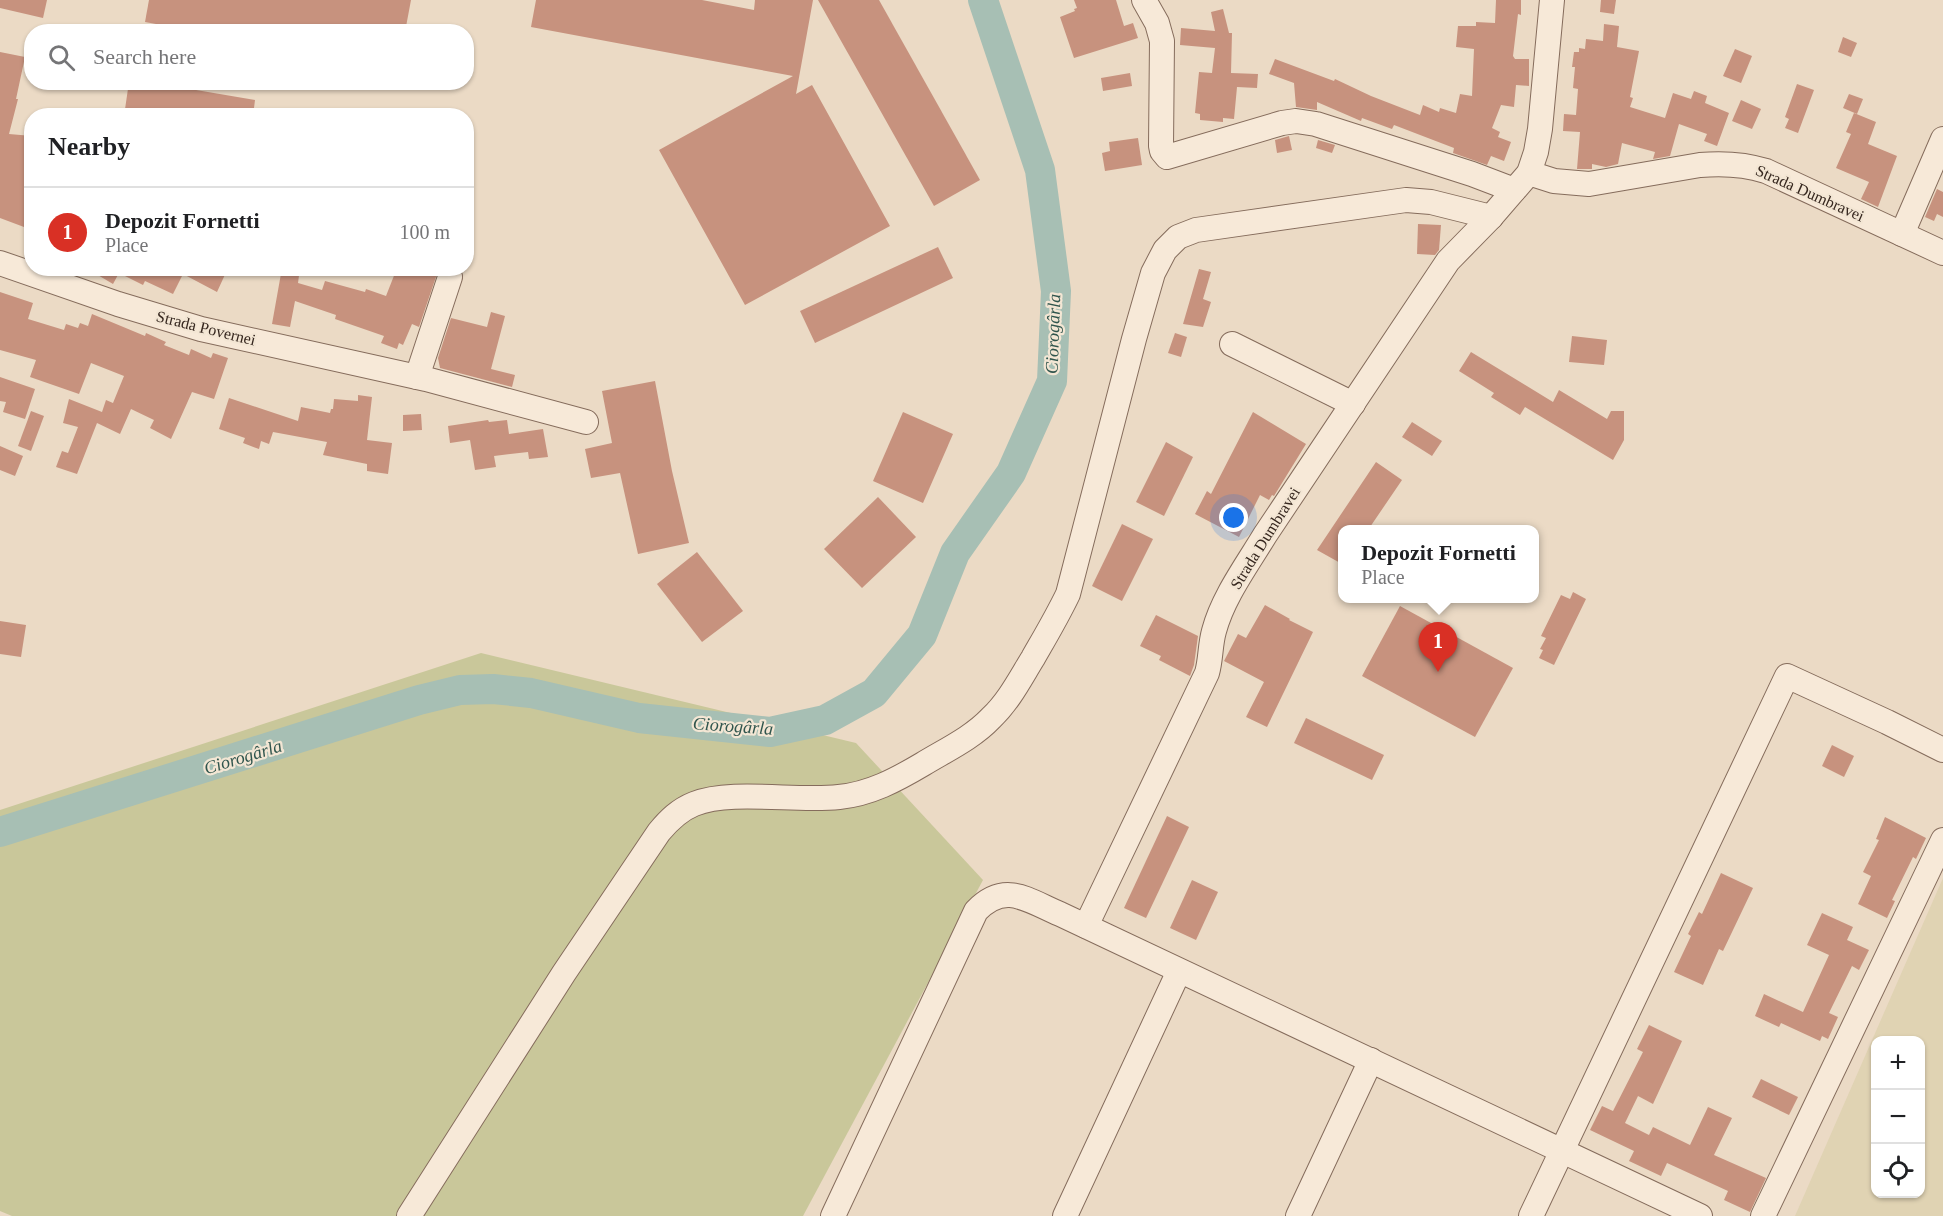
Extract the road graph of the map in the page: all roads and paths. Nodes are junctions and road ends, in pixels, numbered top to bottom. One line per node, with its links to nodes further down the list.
1 (1144, 0): 4 (street, Strada Dumbravei)
2 (1552, 0): 4 (street, Strada Dumbravei)
3 (1943, 139): 6 (street)
4 (1522, 181): 5 (street, Strada Dumbravei); 6 (street, Strada Dumbravei)
5 (1491, 216): 14 (street, Strada Dumbravei); 22 (street)
6 (1902, 234): 7 (street, Strada Dumbravei)
7 (1943, 253)
8 (0, 263): 9 (street, Strada Povernei)
9 (24, 271)
10 (37, 276): 13 (street, Strada Povernei)
11 (450, 277): 13 (street)
12 (1232, 344): 14 (street)
13 (417, 377): 15 (street, Strada Povernei)
14 (1353, 404): 18 (street, Strada Dumbravei)
15 (586, 422)
16 (1943, 750): 21 (street)
17 (1943, 840): 28 (street)
18 (1086, 926): 19 (street); 23 (street)
19 (1179, 971): 20 (street); 24 (street)
20 (1371, 1060): 21 (street); 25 (street)
21 (1562, 1151): 26 (street); 27 (street)
22 (409, 1216)
23 (833, 1216)
24 (1065, 1216)
25 (1298, 1216)
26 (1532, 1216)
27 (1700, 1216)
28 (1764, 1216)

